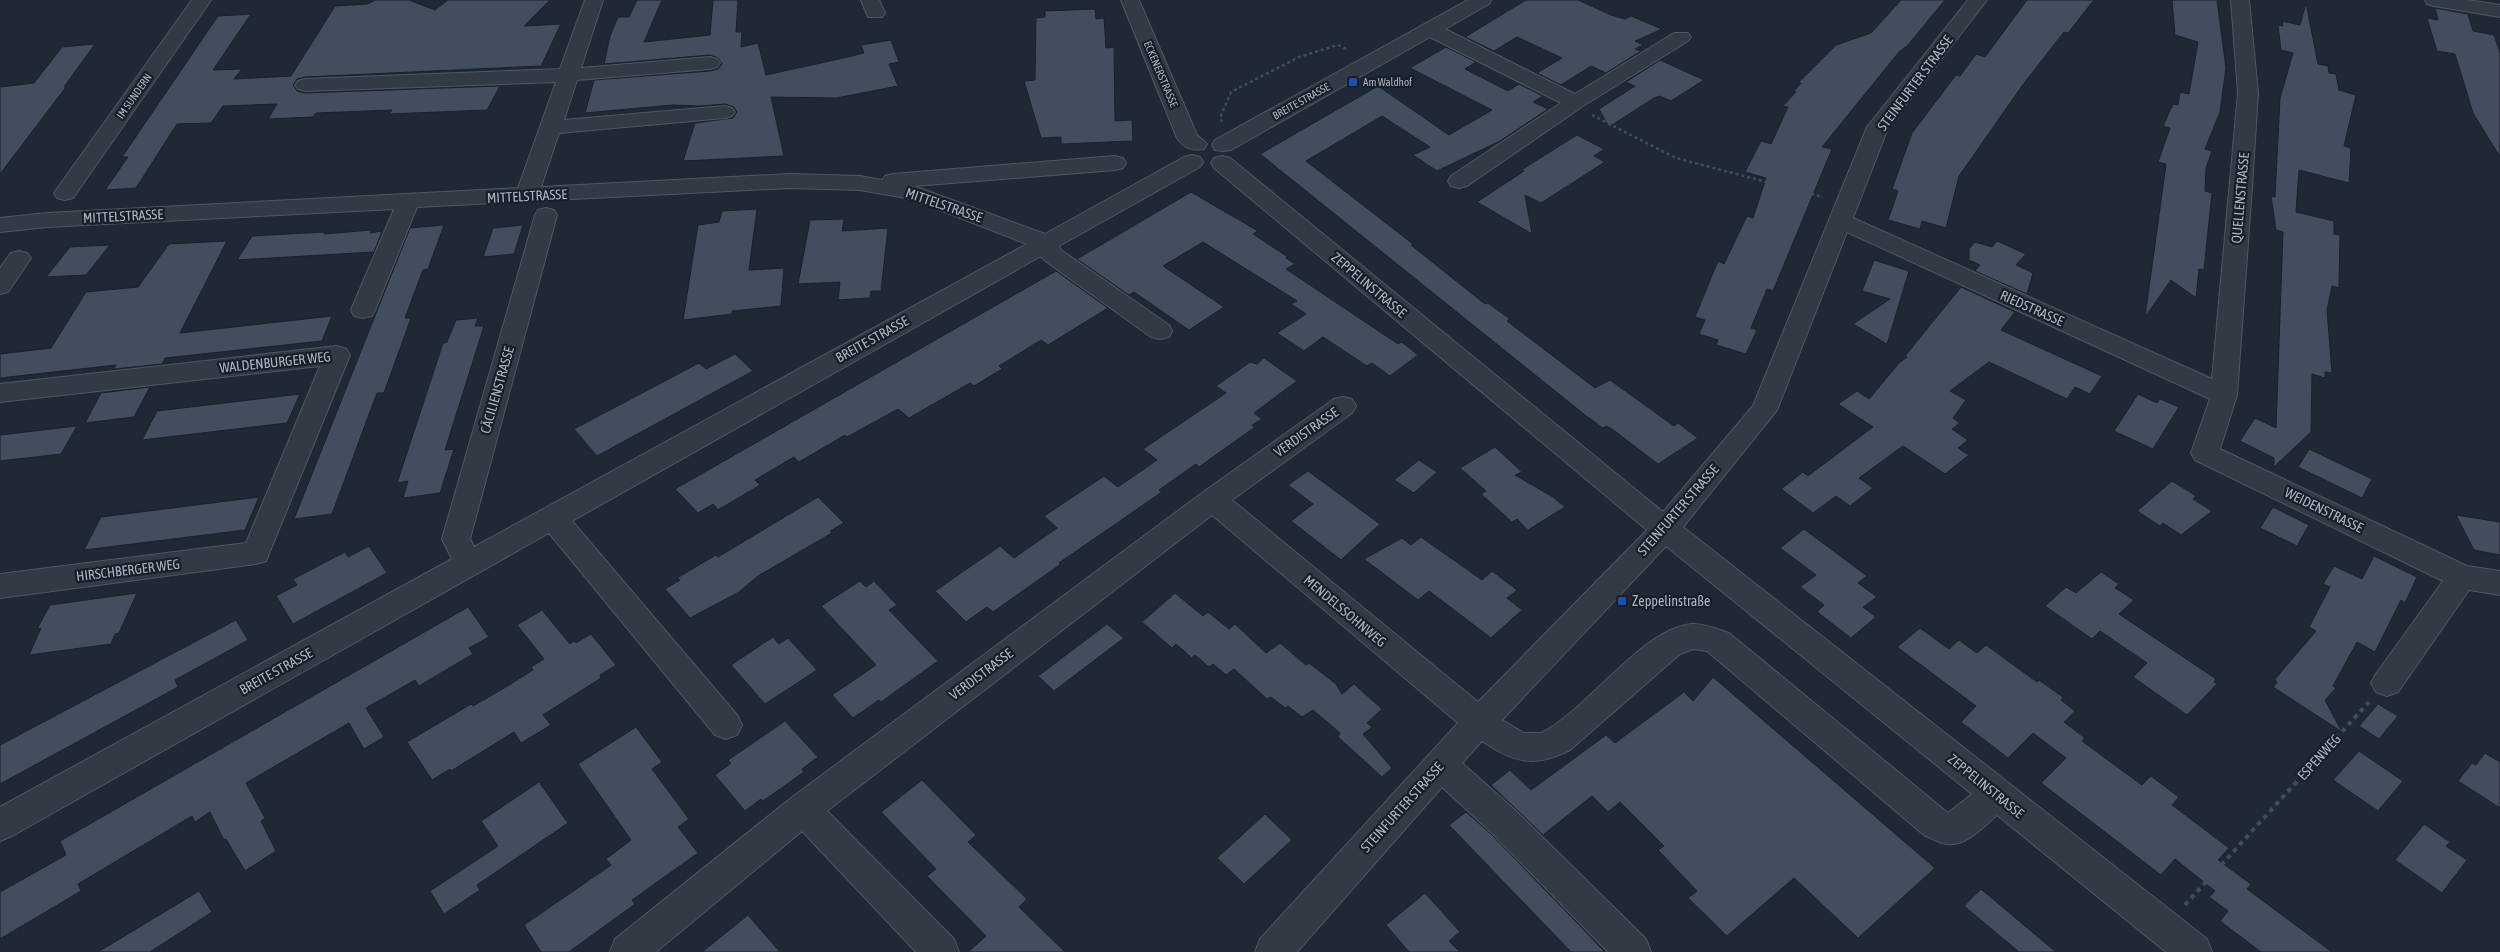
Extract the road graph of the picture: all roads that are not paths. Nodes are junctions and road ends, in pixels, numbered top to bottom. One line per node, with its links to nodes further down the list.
1 (202, 0): 23 (street, IM SUNDERN)
2 (594, 0): 13 (street)
3 (1130, 0): 19 (street, ECKENERSTRASSE)
4 (1482, 0): 10 (street, BREITE STRASSE)
5 (1978, 0): 26 (street, STEINFURTER STRASSE)
6 (2240, 0): 35 (street, QUELLENSTRASSE)
7 (2434, 0): 9 (street)
8 (2490, 0): 9 (street)
9 (2500, 10)
10 (1430, 29): 15 (street); 18 (street, BREITE STRASSE)
11 (1682, 37): 15 (street)
12 (710, 63): 13 (street)
13 (568, 75): 14 (street); 17 (street)
14 (305, 85)
15 (1573, 104): 21 (street)
16 (726, 112): 17 (street)
17 (551, 127): 24 (street)
18 (1225, 150): 19 (street); 39 (street, ZEPPELINSTRASSE)
19 (1194, 153): 29 (street, BREITE STRASSE)
20 (1115, 163): 22 (street)
21 (1460, 180)
22 (860, 183): 24 (street, MITTELSTRASSE); 29 (street, MITTELSTRASSE)
23 (65, 193)
24 (527, 196): 25 (street, MITTELSTRASSE)
25 (408, 202): 28 (street, MITTELSTRASSE); 32 (street)
26 (1844, 212): 35 (street, RIEDSTRASSE); 39 (street, STEINFURTER STRASSE)
27 (546, 215): 41 (street, CÄCILIENSTRASSE)
28 (0, 225)
29 (1045, 242): 33 (street); 38 (street, BREITE STRASSE)
30 (19, 258): 31 (street)
31 (0, 286)
32 (363, 310)
33 (1160, 331)
34 (0, 393): 40 (street, WALDENBURGER WEG)
35 (2224, 395): 42 (street, WEIDENSTRASSE)
36 (1343, 406): 37 (street, VERDISTRASSE)
37 (1212, 500): 46 (street, MENDELSSOHNWEG); 50 (street, VERDISTRASSE)
38 (552, 517): 41 (street, BREITE STRASSE); 47 (street)
39 (1665, 529): 46 (street, STEINFURTER STRASSE); 49 (street, ZEPPELINSTRASSE)
40 (256, 553): 44 (street, HIRSCHBERGER WEG)
41 (468, 564): 51 (street, BREITE STRASSE)
42 (2462, 577): 43 (street, WEIDENSTRASSE); 45 (street)
43 (2500, 583)
44 (0, 586)
45 (2386, 683)
46 (1479, 722): 48 (street, STEINFURTER STRASSE); 49 (street, MENDELSSOHNWEG)
47 (726, 725)
48 (1440, 764): 54 (street, STEINFURTER STRASSE); 55 (street)
49 (1997, 794): 56 (street, ZEPPELINSTRASSE)
50 (803, 808): 52 (street, VERDISTRASSE); 53 (street)
51 (0, 825)
52 (643, 948)
53 (941, 952)
54 (1273, 952)
55 (1633, 952)
56 (2194, 952)

